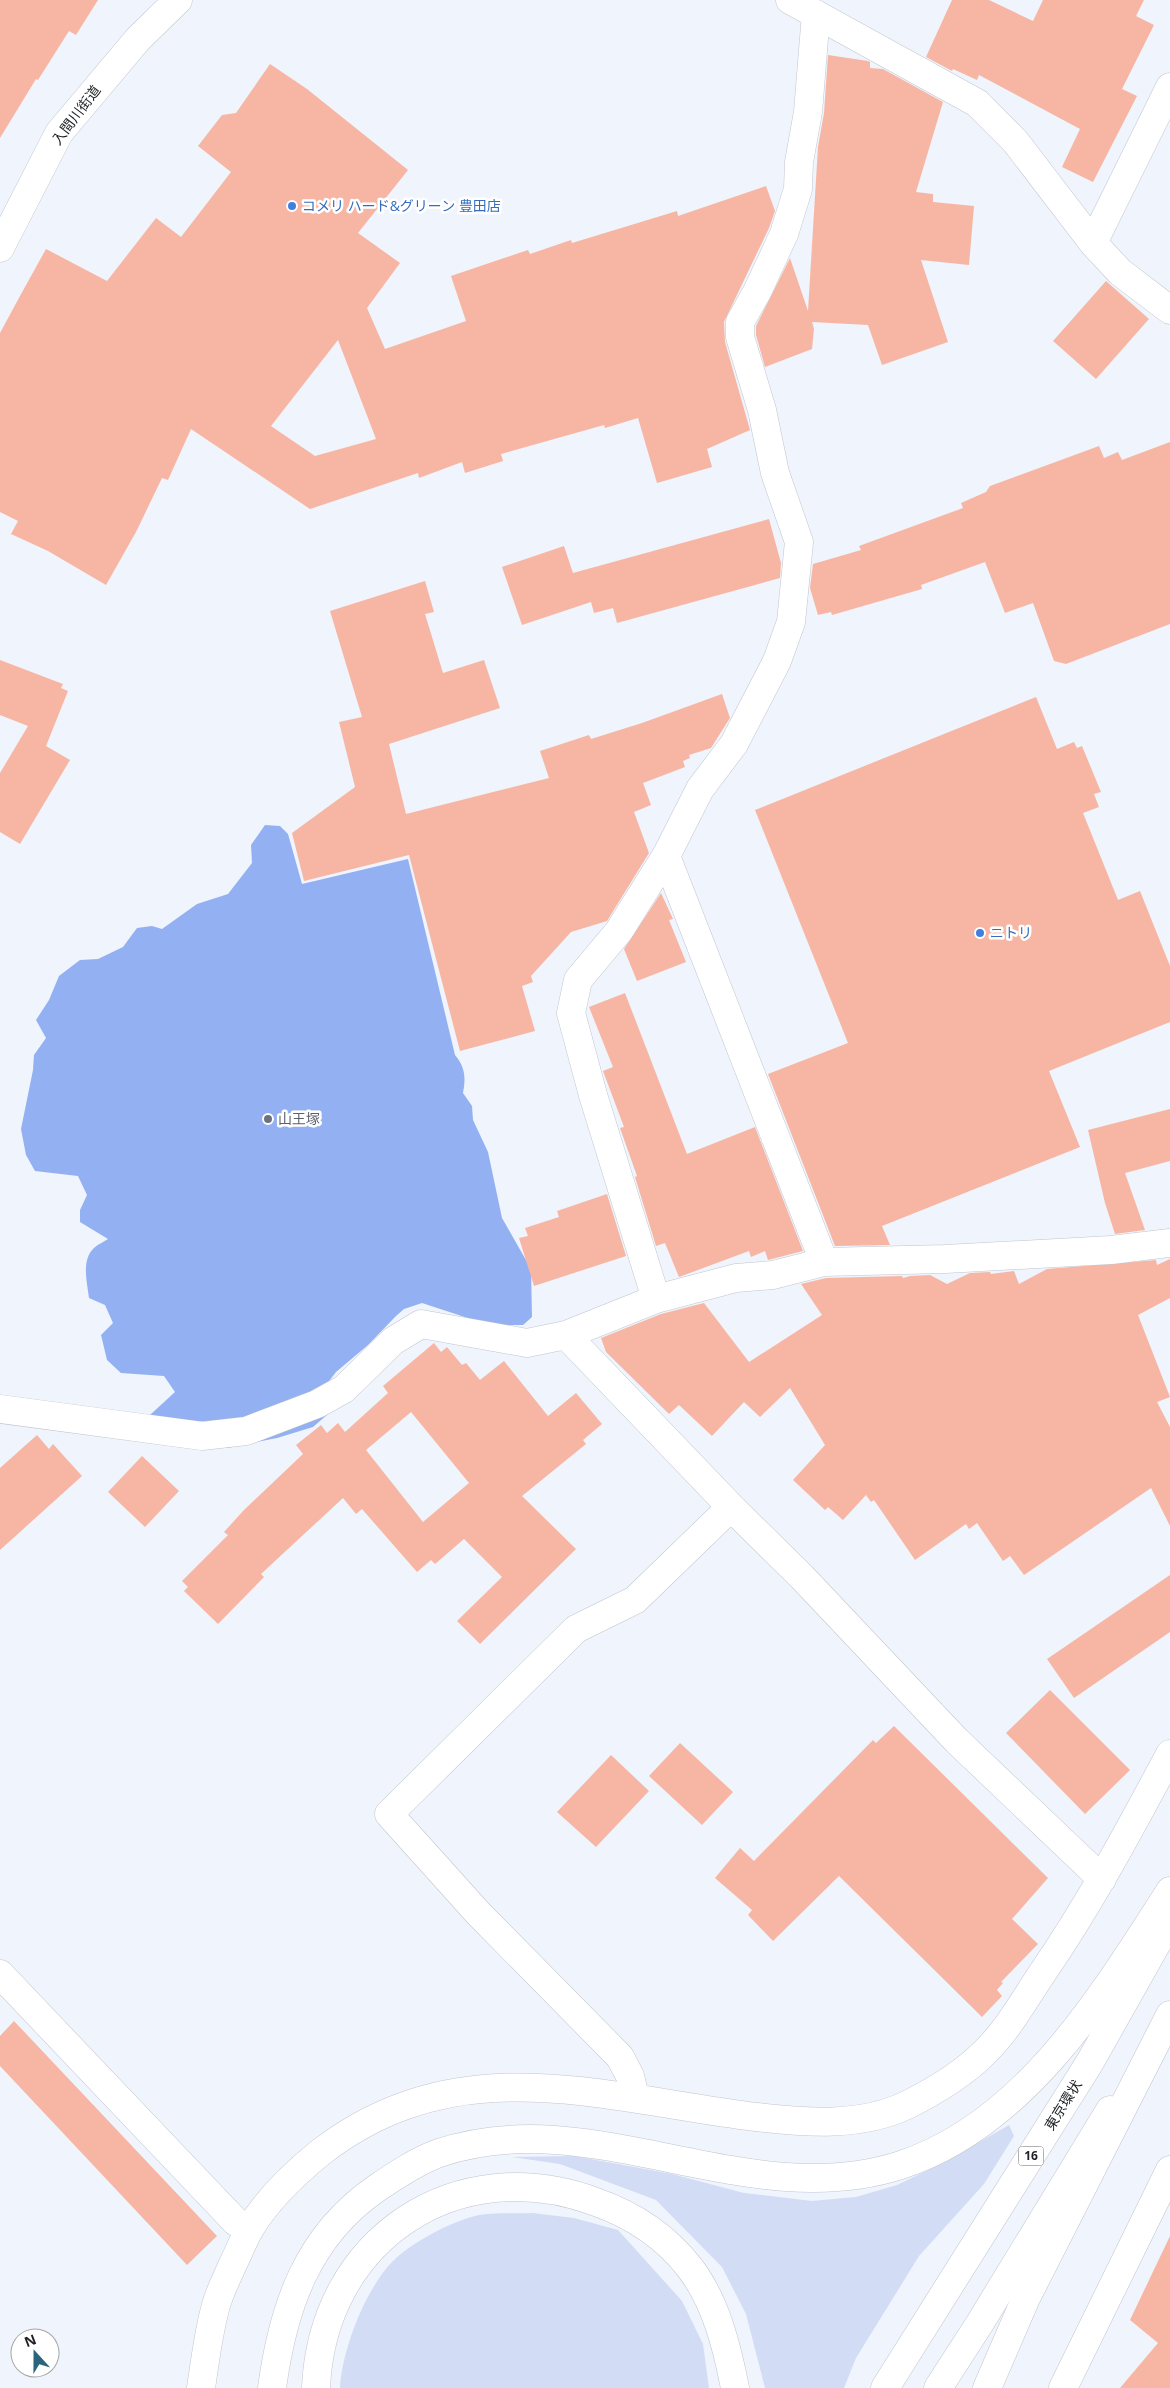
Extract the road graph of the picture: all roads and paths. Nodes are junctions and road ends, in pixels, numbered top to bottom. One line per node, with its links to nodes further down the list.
1 (178, 0): 6 (main road, 入間川街道)
2 (790, 0): 3 (main road)
3 (816, 14): 5 (main road); 8 (main road)
4 (1170, 87): 5 (main road)
5 (1093, 243): 7 (main road)
6 (0, 248)
7 (1170, 310)
8 (666, 856): 10 (main road); 11 (main road)
9 (1170, 1243): 10 (main road)
10 (824, 1262): 11 (main road)
11 (656, 1299): 12 (main road)
12 (566, 1335): 13 (main road); 14 (main road)
13 (0, 1409)
14 (731, 1506): 16 (main road); 22 (main road)
15 (1170, 1754): 16 (main road)
16 (1102, 1879): 22 (main road)
17 (1170, 1891): 26 (main road)
18 (1170, 1920): 29 (main road, 東京環状 / 16)
19 (0, 1974): 24 (main road)
20 (1170, 2010): 30 (main road)
21 (1170, 2015): 31 (main road)
22 (635, 2097): 24 (main road)
23 (1170, 2170): 32 (main road)
24 (250, 2229): 25 (main road)
25 (202, 2388)
26 (272, 2388)
27 (316, 2388): 28 (main road)
28 (735, 2388)
29 (884, 2388)
30 (938, 2388)
31 (987, 2388)
32 (1063, 2388)

